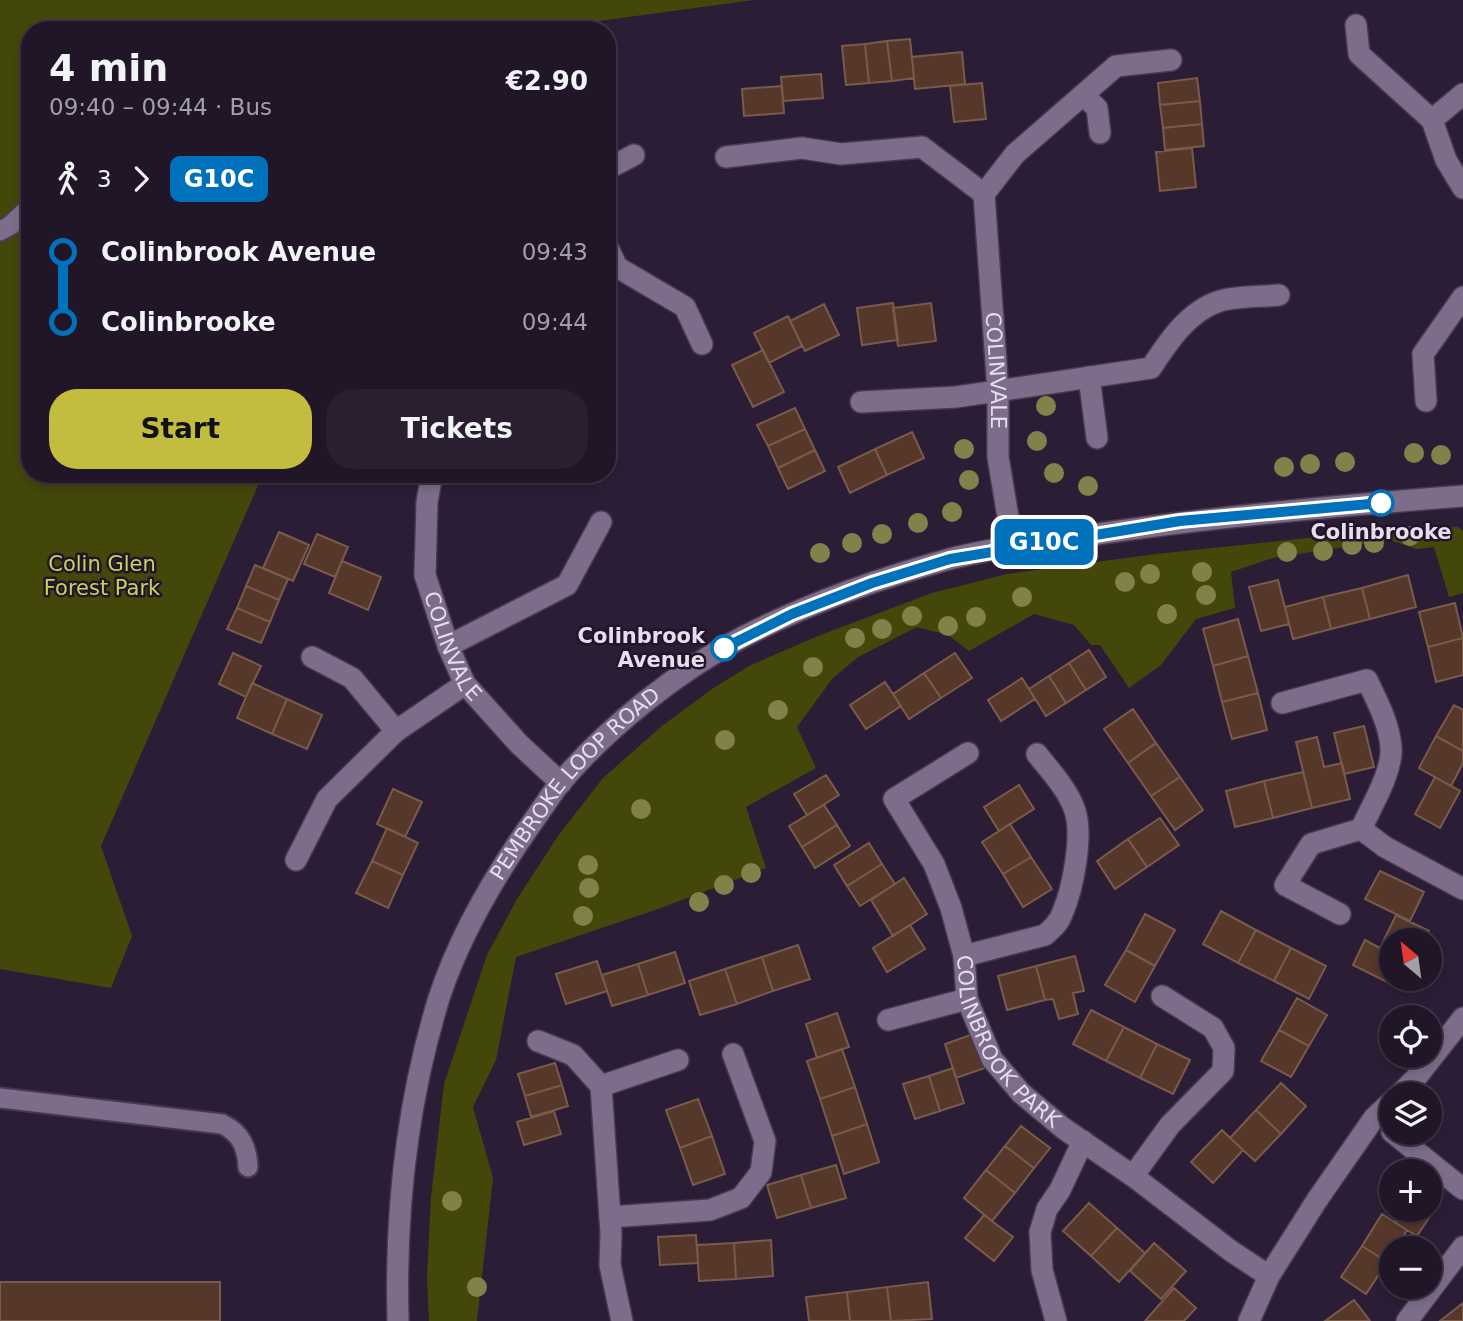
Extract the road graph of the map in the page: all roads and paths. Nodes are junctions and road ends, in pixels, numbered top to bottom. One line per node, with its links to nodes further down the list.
1 (1356, 25): 5 (street)
2 (1171, 60): 4 (street)
3 (1463, 94): 5 (street)
4 (1083, 95): 6 (street); 11 (street)
5 (1432, 120): 10 (street)
6 (1100, 133)
7 (634, 155): 9 (street)
8 (726, 156): 11 (street)
9 (616, 164)
10 (1463, 188)
11 (984, 194): 19 (street, COLINVALE)
12 (21, 216): 13 (lane)
13 (0, 231)
14 (616, 271): 17 (street)
15 (1279, 295): 18 (street)
16 (1463, 297): 20 (street)
17 (702, 344)
18 (1089, 377): 19 (street); 22 (street)
19 (998, 391): 21 (street); 26 (street, COLINVALE)
20 (1426, 401)
21 (861, 402)
22 (1097, 438)
23 (430, 483): 27 (street, COLINVALE)
24 (1463, 496): 26 (street, PEMBROKE LOOP ROAD)
25 (601, 522): 27 (street)
26 (1013, 547): 34 (street, PEMBROKE LOOP ROAD)
27 (447, 646): 29 (street, COLINVALE)
28 (312, 657): 31 (street)
29 (465, 684): 31 (street); 34 (street, COLINVALE)
30 (1282, 703): 35 (street)
31 (396, 731): 36 (street)
32 (968, 753): 39 (street, COLINBROOK PARK)
33 (1037, 754): 39 (street)
34 (561, 783): 61 (street, PEMBROKE LOOP ROAD)
35 (1361, 829): 37 (street); 38 (street)
36 (296, 860)
37 (1463, 889)
38 (1340, 914)
39 (964, 956): 41 (street, COLINBROOK PARK)
40 (1162, 996): 56 (street)
41 (967, 999): 43 (street); 53 (street, COLINBROOK PARK)
42 (1463, 1018): 47 (street)
43 (888, 1020)
44 (538, 1041): 48 (street)
45 (733, 1054): 58 (street)
46 (678, 1060): 48 (street)
47 (1412, 1082)
48 (601, 1086): 58 (street)
49 (0, 1098): 55 (lane)
50 (1379, 1113): 51 (street)
51 (1374, 1118): 52 (street); 60 (street)
52 (1379, 1122)
53 (1083, 1141): 56 (street, COLINBROOK PARK); 63 (street)
54 (1407, 1145): 57 (street)
55 (248, 1167)
56 (1133, 1176): 60 (street, COLINBROOK PARK)
57 (1463, 1189)
58 (610, 1217): 62 (street)
59 (1463, 1247): 65 (street)
60 (1269, 1276): 64 (street)
61 (398, 1321)
62 (621, 1321)
63 (1055, 1321)
64 (1248, 1321)
65 (1408, 1321)

